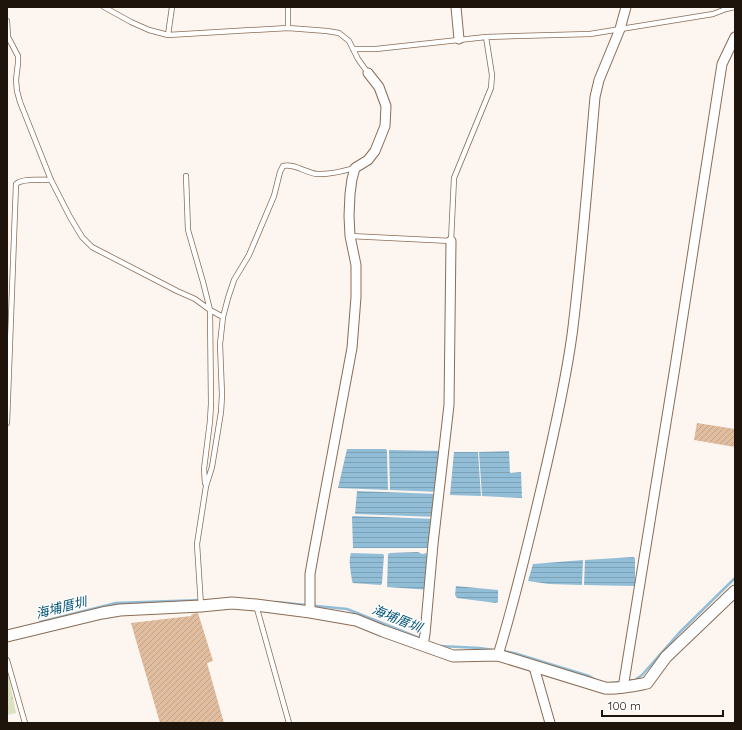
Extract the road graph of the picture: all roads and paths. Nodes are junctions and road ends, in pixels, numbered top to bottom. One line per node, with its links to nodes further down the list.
1 (104, 7): 10 (lane)
2 (172, 7): 10 (lane)
3 (288, 7): 8 (lane)
4 (456, 7): 14 (street)
5 (626, 7): 9 (street)
6 (734, 7): 9 (lane)
7 (7, 21): 11 (lane)
8 (288, 28): 10 (lane); 15 (lane)
9 (620, 29): 12 (lane); 33 (street)
10 (168, 34)
11 (7, 37): 19 (lane)
12 (486, 37): 14 (lane); 21 (lane)
13 (735, 38): 36 (street)
14 (458, 39): 15 (lane)
15 (353, 50): 16 (lane)
16 (368, 73): 17 (street)
17 (355, 168): 20 (street); 23 (lane)
18 (186, 176): 22 (lane)
19 (51, 180): 22 (lane); 24 (lane)
20 (350, 236): 21 (lane); 30 (street)
21 (451, 241): 32 (street)
22 (210, 310): 23 (lane); 26 (lane)
23 (223, 317): 26 (lane)
24 (8, 346): 25 (lane)
25 (7, 423)
26 (206, 486): 29 (lane)
27 (735, 591): 36 (street)
28 (256, 605): 29 (street); 30 (street); 38 (lane)
29 (201, 606): 31 (street)
30 (310, 612): 32 (street)
31 (7, 636)
32 (424, 640): 33 (street)
33 (500, 650): 35 (street)
34 (7, 660): 37 (lane)
35 (534, 667): 36 (street); 39 (street)
36 (622, 688)
37 (25, 723)
38 (289, 723)
39 (550, 723)

